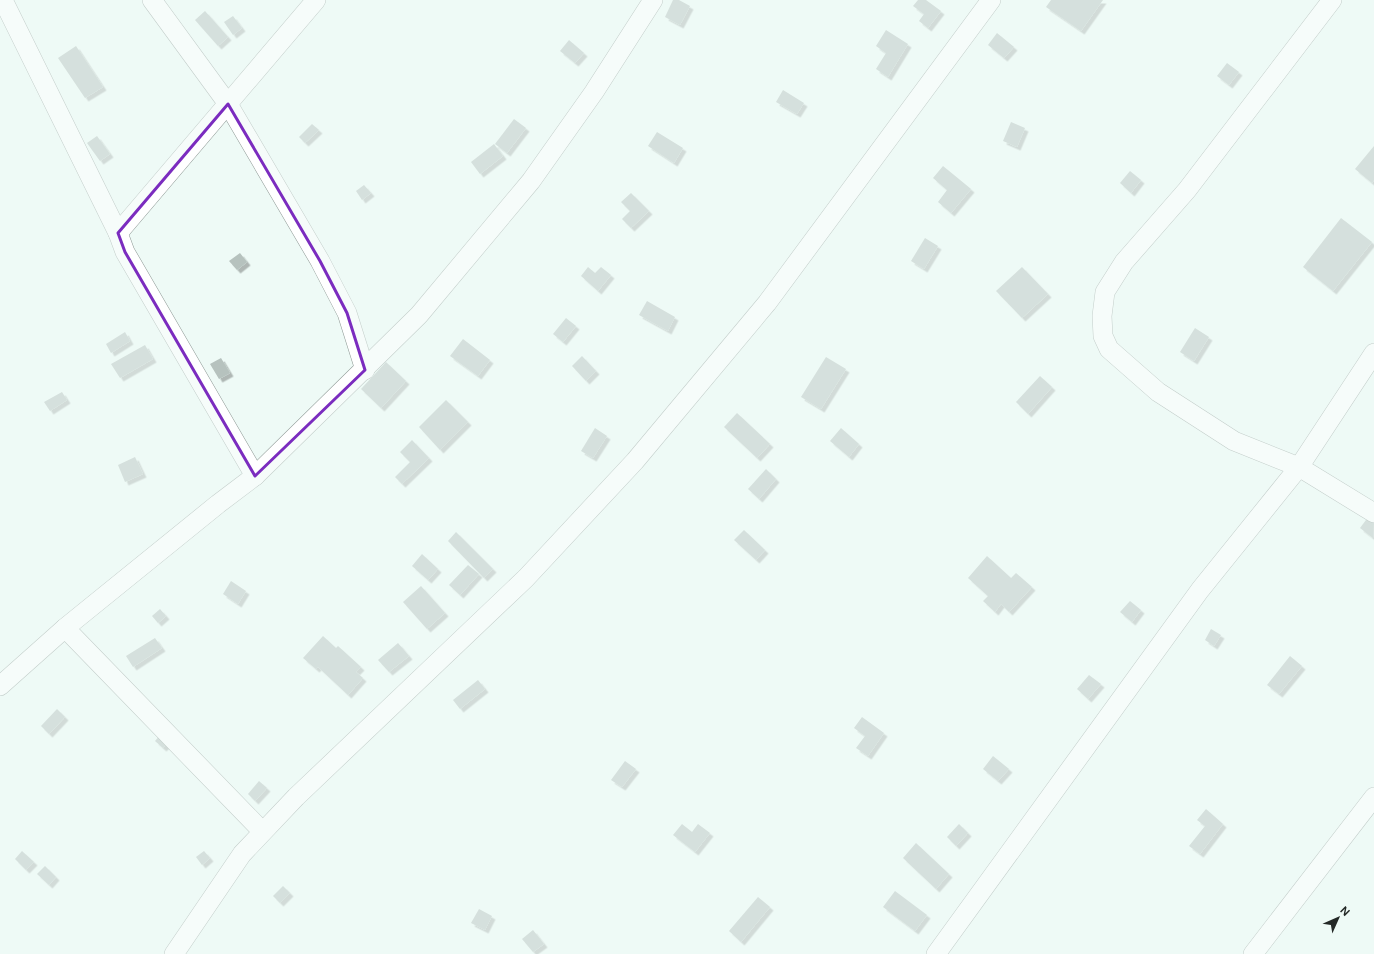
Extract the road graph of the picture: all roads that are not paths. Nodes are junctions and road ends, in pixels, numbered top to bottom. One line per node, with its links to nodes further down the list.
1 (3, 0): 8 (street)
2 (152, 0): 7 (street)
3 (316, 0): 7 (street)
4 (652, 0): 10 (street)
5 (991, 0): 17 (street)
6 (1332, 0): 11 (street)
7 (228, 104): 8 (street); 10 (street)
8 (118, 233): 12 (street)
9 (1374, 353): 11 (street)
10 (365, 370): 12 (street)
11 (1298, 467): 13 (street); 19 (street)
12 (255, 476): 14 (street)
13 (1374, 513)
14 (65, 628): 15 (street); 17 (street)
15 (0, 686)
16 (1374, 797): 20 (street)
17 (262, 831): 18 (street)
18 (174, 954)
19 (936, 954)
20 (1253, 954)

